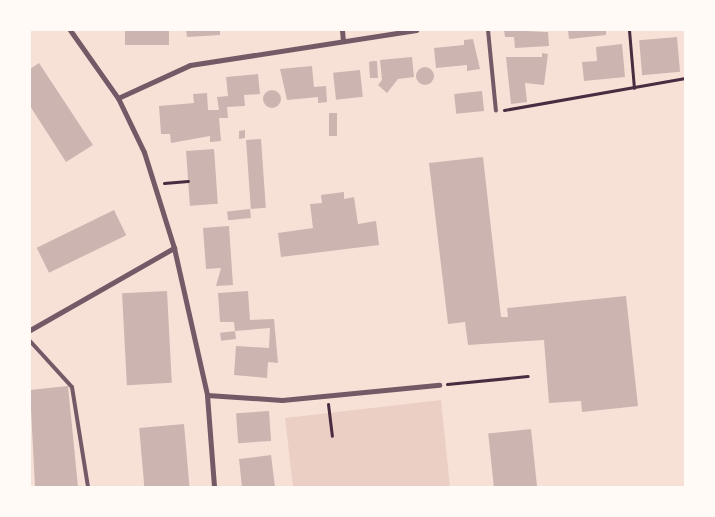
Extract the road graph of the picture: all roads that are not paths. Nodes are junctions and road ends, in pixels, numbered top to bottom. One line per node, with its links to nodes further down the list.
1 (70, 30): 6 (street)
2 (342, 30): 5 (street)
3 (416, 30): 5 (street)
4 (488, 30): 7 (lane)
5 (343, 41): 6 (street)
6 (118, 98): 8 (street)
7 (496, 111)
8 (174, 248): 9 (street); 12 (street)
9 (30, 330)
10 (30, 341): 13 (lane)
11 (439, 385): 12 (street)
12 (207, 395): 14 (street)
13 (88, 487)
14 (214, 487)

